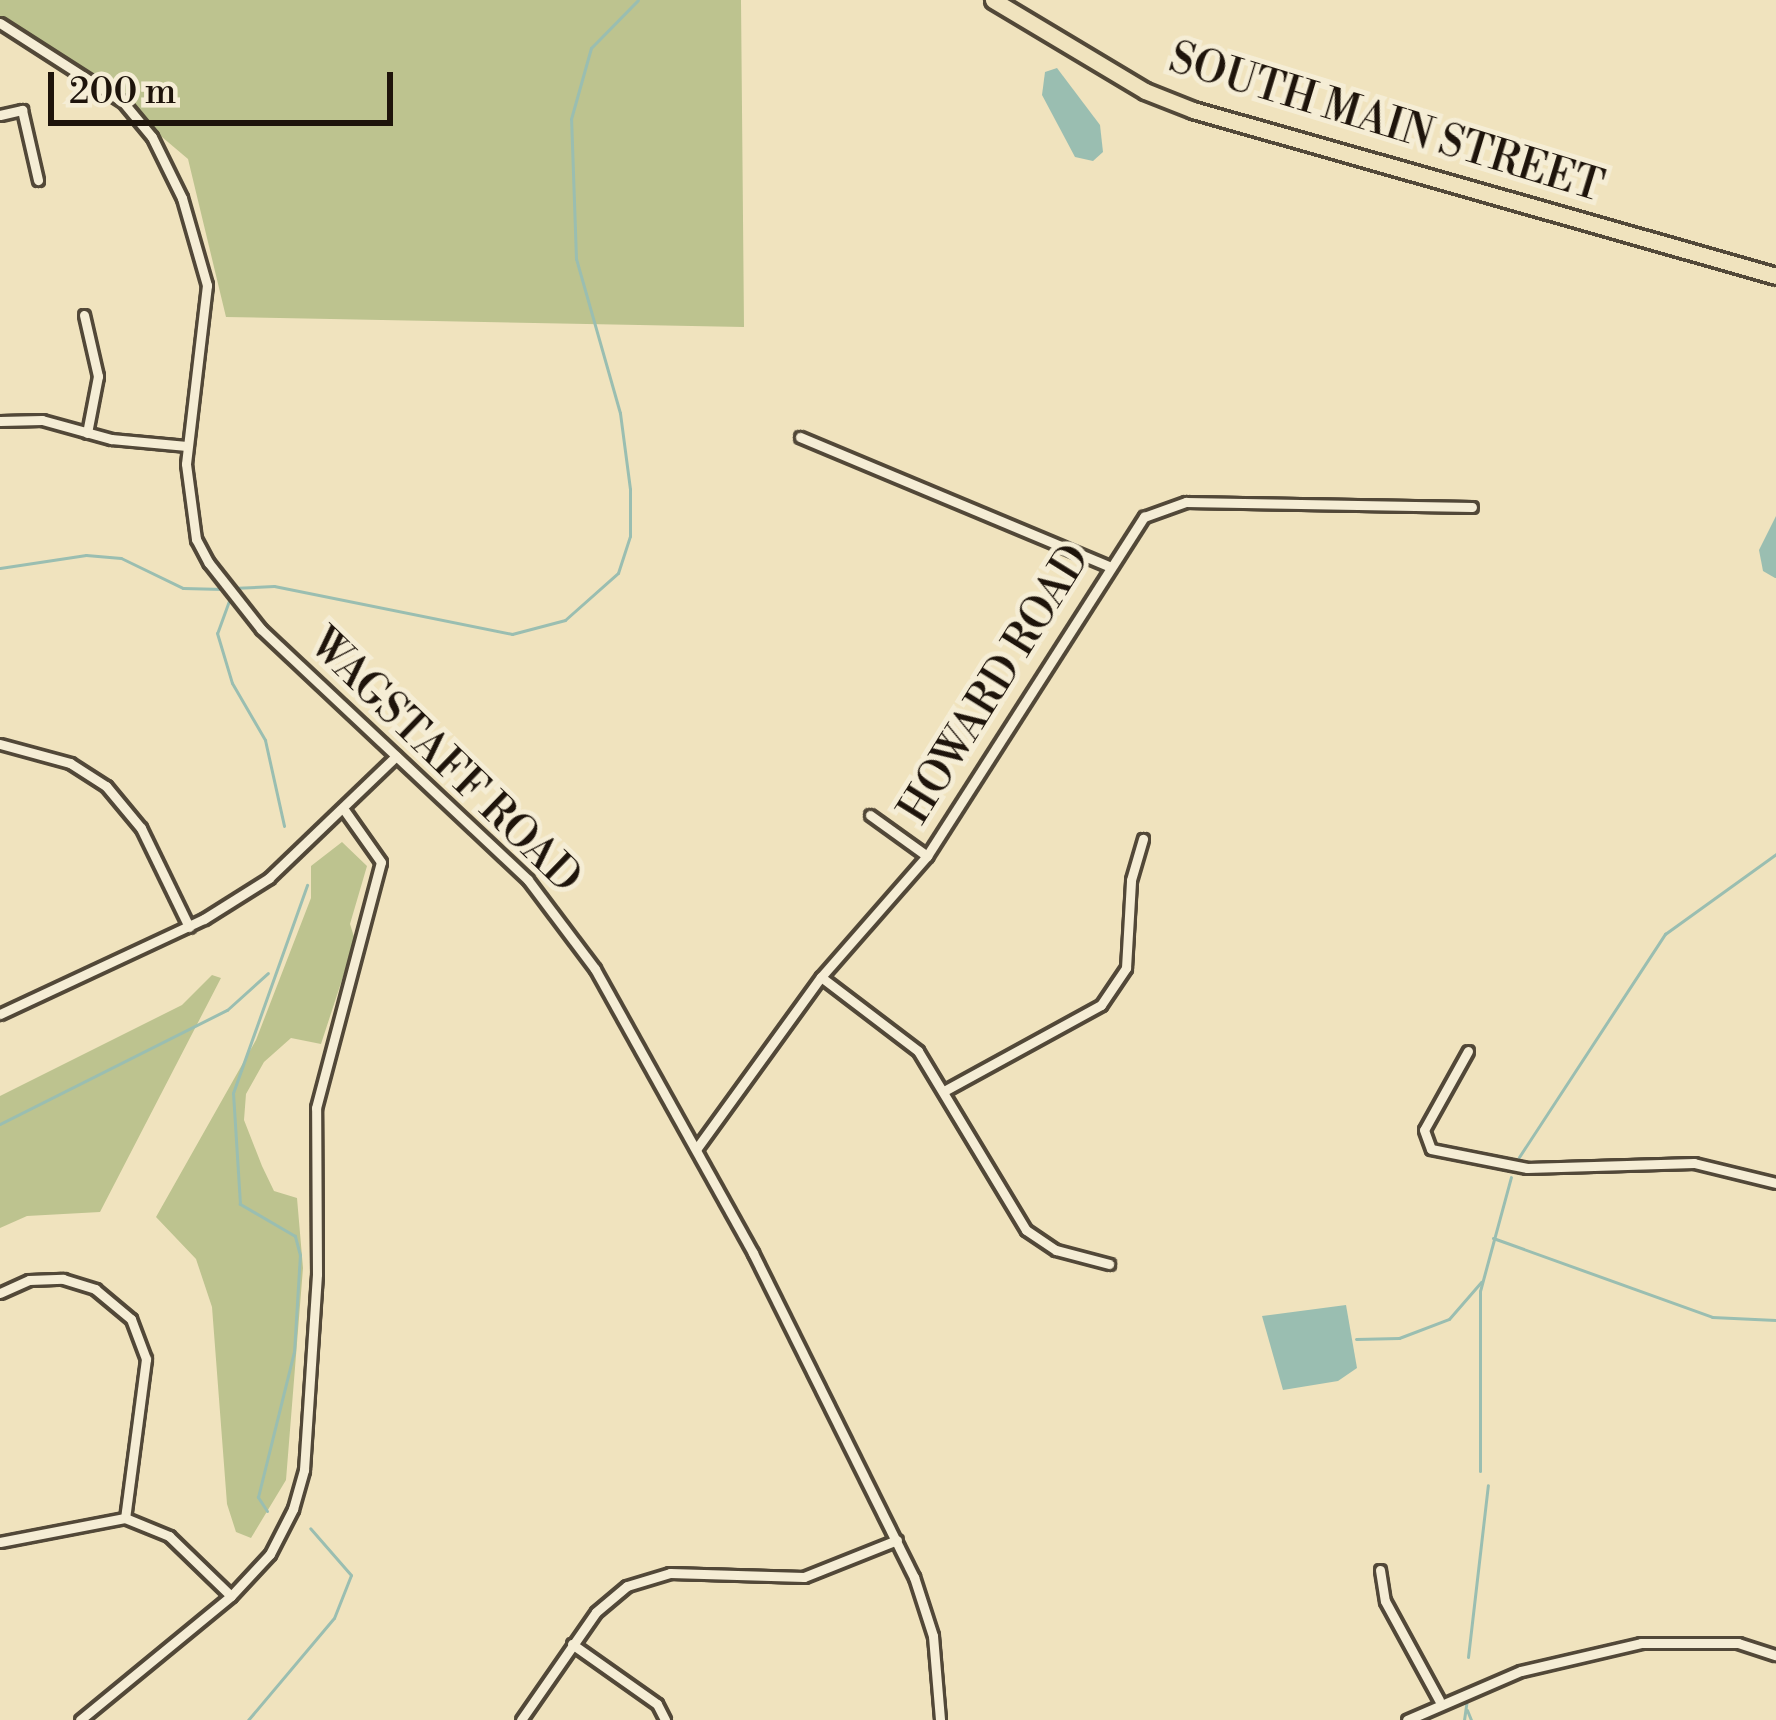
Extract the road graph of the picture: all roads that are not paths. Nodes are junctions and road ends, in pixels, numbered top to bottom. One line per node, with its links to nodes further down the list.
1 (993, 0): 5 (highway, SOUTH MAIN STREET)
2 (0, 23): 10 (street, WAGSTAFF ROAD)
3 (0, 115): 4 (street)
4 (38, 180)
5 (1776, 276)
6 (84, 314): 8 (street)
7 (0, 421): 8 (street)
8 (88, 433): 10 (street)
9 (800, 437): 12 (street)
10 (187, 446): 14 (street, WAGSTAFF ROAD)
11 (1472, 507): 12 (street, HOWARD ROAD)
12 (1109, 566): 18 (street, HOWARD ROAD)
13 (0, 744): 19 (street)
14 (396, 756): 15 (street); 24 (street, WAGSTAFF ROAD)
15 (345, 811): 19 (street); 32 (street)
16 (870, 815): 18 (street)
17 (1143, 839): 23 (street)
18 (927, 856): 20 (street, HOWARD ROAD)
19 (189, 927): 21 (street)
20 (821, 977): 23 (street); 24 (street, HOWARD ROAD)
21 (0, 1014)
22 (1468, 1051): 25 (street)
23 (944, 1091): 26 (street)
24 (697, 1148): 29 (street, WAGSTAFF ROAD)
25 (1776, 1184)
26 (1109, 1264)
27 (0, 1293): 28 (street)
28 (125, 1518): 30 (street); 32 (street)
29 (897, 1540): 33 (street); 39 (street, WAGSTAFF ROAD)
30 (0, 1542)
31 (1380, 1570): 35 (street)
32 (231, 1596): 36 (street)
33 (572, 1645): 37 (street); 38 (street)
34 (1776, 1655): 35 (street)
35 (1439, 1700): 40 (street)
36 (80, 1720)
37 (521, 1720)
38 (665, 1720)
39 (940, 1720)
40 (1407, 1720)

